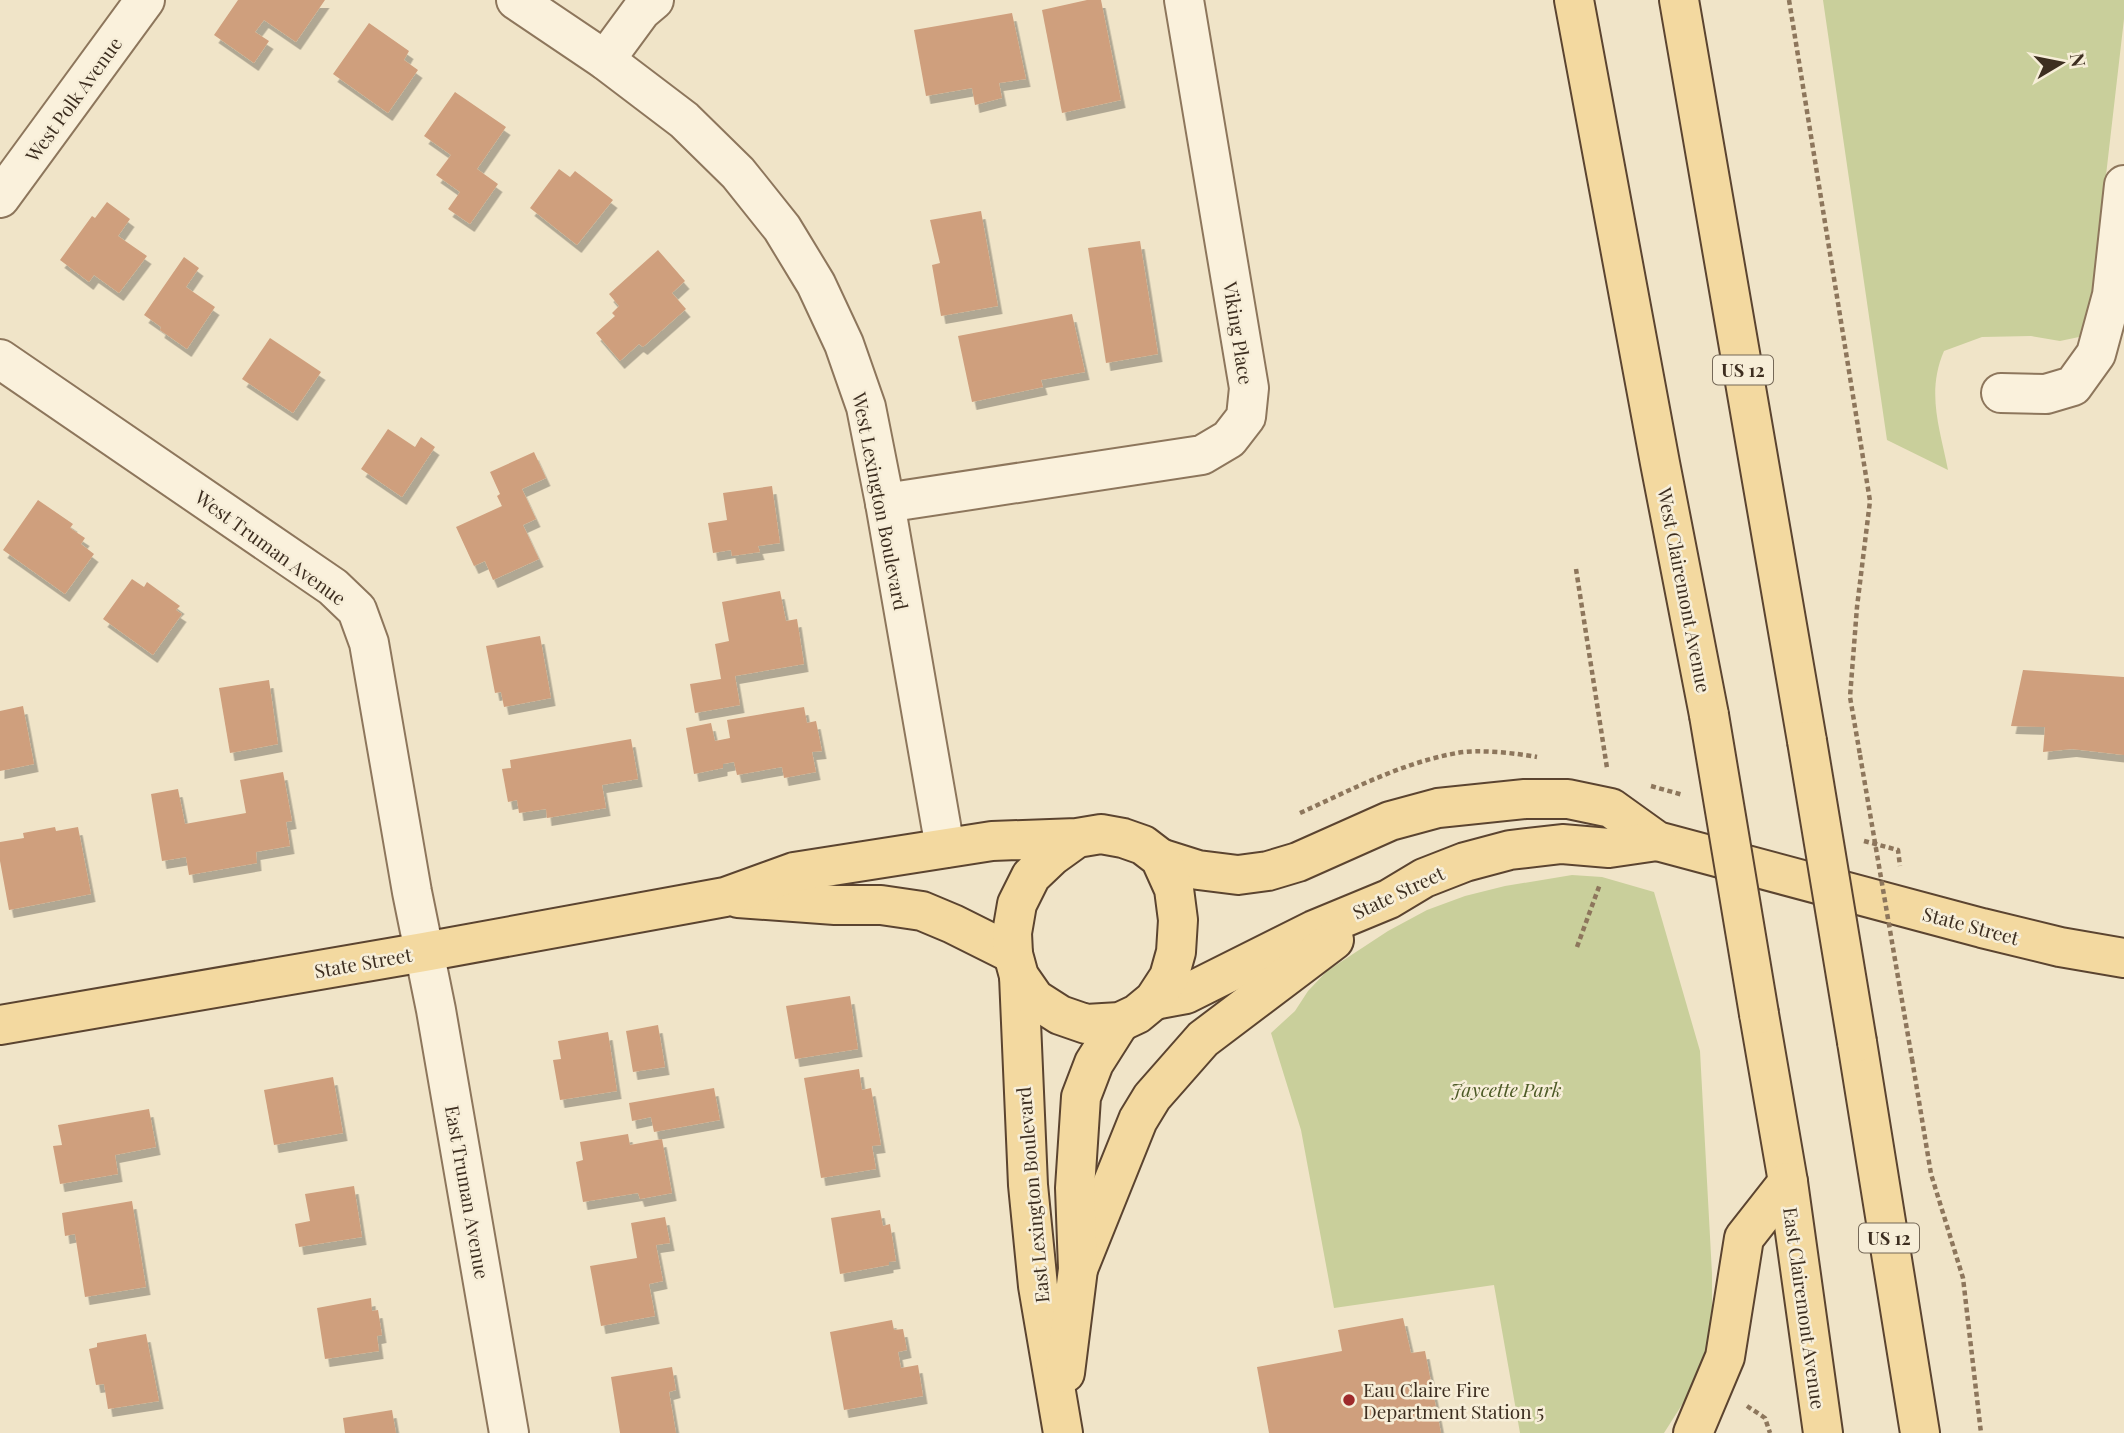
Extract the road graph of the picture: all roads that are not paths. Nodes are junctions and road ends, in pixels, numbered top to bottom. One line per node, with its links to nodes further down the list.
1 (145, 0): 9 (street, West Polk Avenue)
2 (516, 0): 7 (street, West Lexington Boulevard)
3 (654, 0): 7 (street)
4 (1184, 0): 12 (street, Viking Place)
5 (1574, 0): 25 (main road, West Clairemont Avenue, bridge)
6 (1679, 0): 31 (main road, US 12, bridge)
7 (605, 60): 12 (street, West Lexington Boulevard)
8 (2124, 185): 11 (street)
9 (0, 198)
10 (0, 359): 19 (street, West Truman Avenue)
11 (2001, 393)
12 (886, 503): 15 (street, West Lexington Boulevard)
13 (1077, 838): 15 (main road, State Street); 16 (main road); 21 (main road)
14 (1657, 841): 16 (main road, State Street); 18 (main road, State Street); 20 (main road, State Street)
15 (945, 848): 17 (main road, State Street)
16 (1160, 859): 22 (main road)
17 (725, 897): 19 (main road, State Street); 21 (main road, State Street)
18 (1389, 899): 22 (main road, State Street); 26 (main road)
19 (424, 952): 24 (main road, State Street); 28 (street, East Truman Avenue)
20 (2124, 958)
21 (1016, 965): 23 (main road); 27 (main road, East Lexington Boulevard)
22 (1154, 1000): 23 (main road)
23 (1120, 1022): 26 (main road, East Lexington Boulevard)
24 (0, 1024)
25 (1788, 1182): 29 (main road); 30 (main road, East Clairemont Avenue)
26 (1078, 1269): 27 (main road, East Lexington Boulevard)
27 (1064, 1426)
28 (509, 1433)
29 (1693, 1433)
30 (1823, 1433)
31 (1920, 1433)

